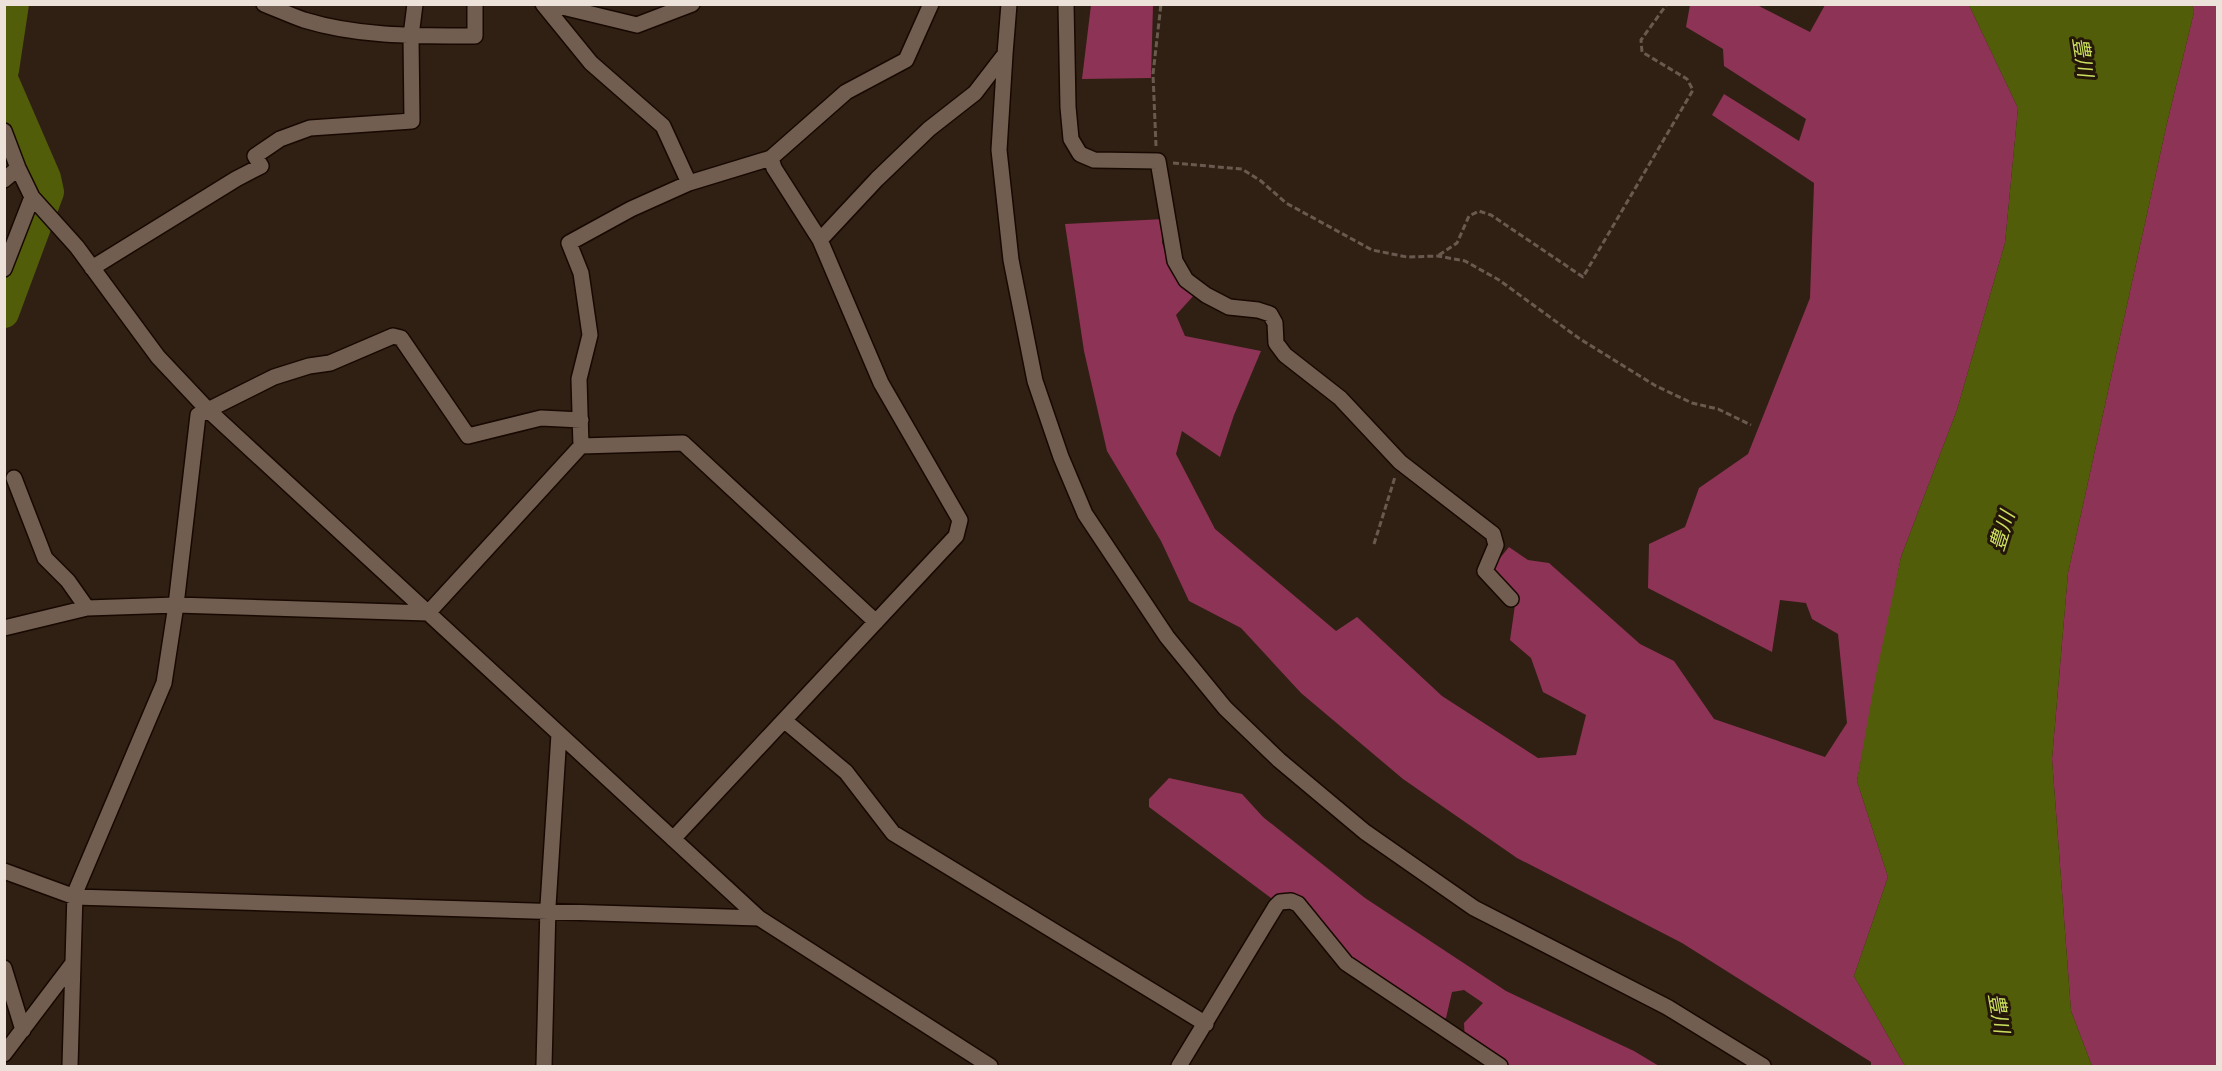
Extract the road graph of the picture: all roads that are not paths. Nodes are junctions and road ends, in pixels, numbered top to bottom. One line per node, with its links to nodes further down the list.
1 (264, 4): 10 (street)
2 (415, 4): 10 (street)
3 (475, 4): 10 (street)
4 (543, 4): 16 (street)
5 (550, 4): 6 (street)
6 (692, 4)
7 (932, 4): 13 (street)
8 (1009, 4): 11 (street)
9 (1066, 4): 25 (street)
10 (411, 36): 19 (street)
11 (1005, 54): 18 (street); 48 (street)
12 (4, 131): 14 (street)
13 (771, 158): 16 (street); 18 (street)
14 (18, 168): 15 (street); 17 (street)
15 (4, 180)
16 (689, 183): 22 (street)
17 (33, 199): 19 (street); 20 (street)
18 (820, 240): 29 (street)
19 (92, 268): 21 (street)
20 (4, 269)
21 (207, 409): 22 (street); 26 (street); 28 (street)
22 (581, 420): 23 (street)
23 (581, 446): 28 (street); 29 (street)
24 (14, 478): 27 (street)
25 (1511, 599)
26 (176, 605): 27 (street); 28 (street); 35 (street)
27 (87, 608): 30 (street)
28 (428, 613): 32 (street)
29 (876, 622): 31 (street)
30 (4, 628)
31 (784, 721): 33 (street); 40 (street)
32 (559, 734): 33 (street); 36 (street)
33 (673, 839): 37 (street)
34 (4, 871): 35 (street)
35 (75, 897): 36 (street); 38 (street)
36 (548, 912): 37 (street); 44 (street)
37 (759, 918): 45 (street)
38 (73, 963): 41 (street); 43 (street)
39 (4, 968): 41 (street)
40 (1206, 1024): 46 (street); 47 (street)
41 (23, 1029): 42 (street)
42 (4, 1054)
43 (70, 1066)
44 (544, 1066)
45 (990, 1066)
46 (1179, 1066)
47 (1500, 1066)
48 (1763, 1066)

